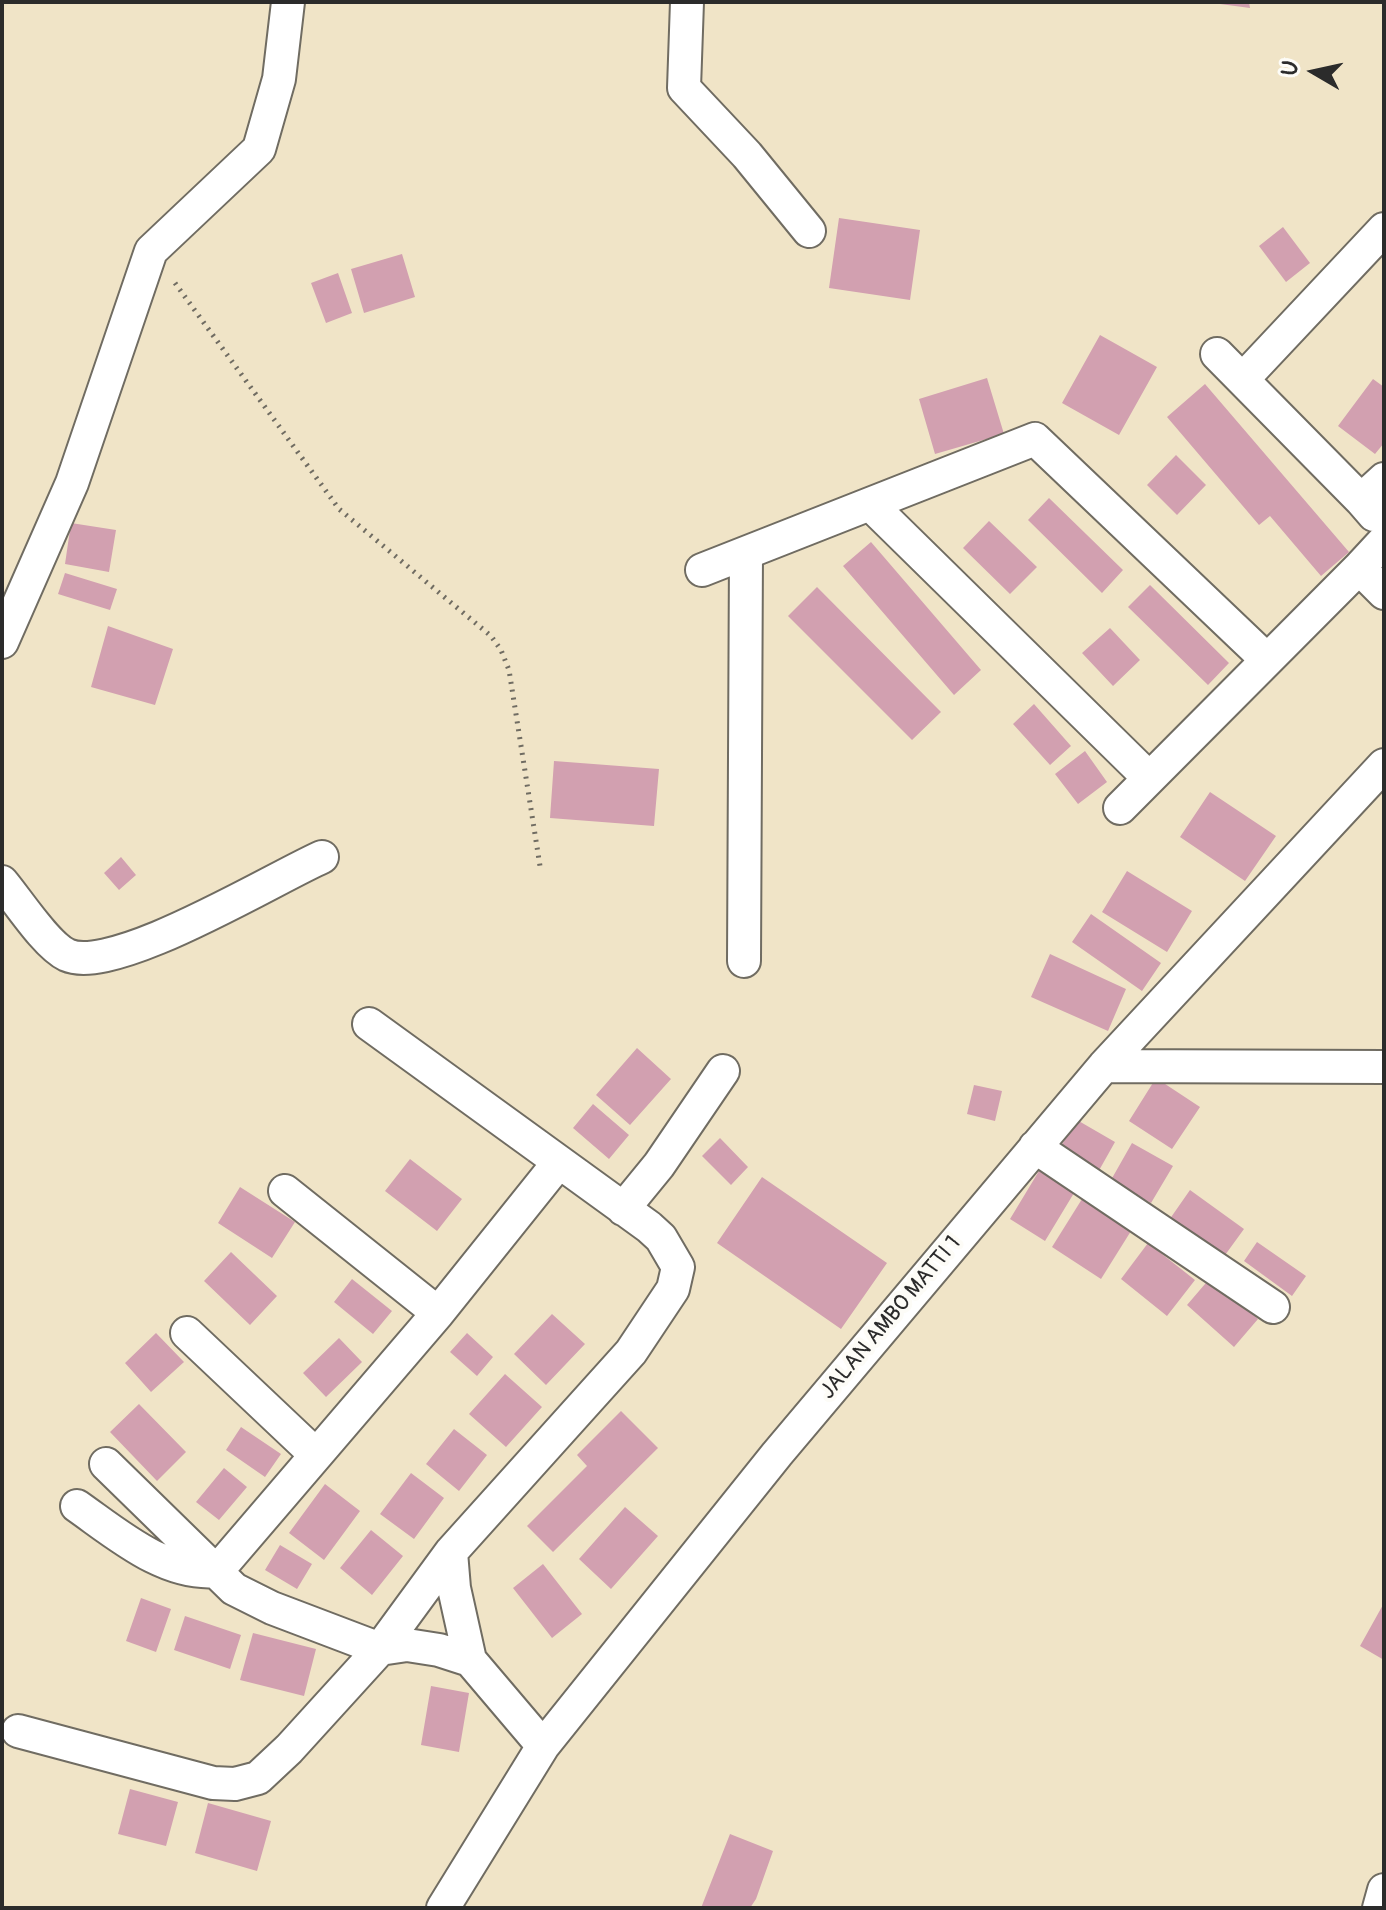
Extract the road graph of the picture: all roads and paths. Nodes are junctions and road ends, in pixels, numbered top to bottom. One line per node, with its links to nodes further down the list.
1 (288, 2): 5 (street)
2 (687, 2): 4 (street)
3 (1384, 229): 7 (street)
4 (809, 231)
5 (151, 251): 16 (street); 22 (path)
6 (1217, 354): 7 (street)
7 (1243, 379): 8 (street)
8 (1373, 490): 10 (street)
9 (870, 504): 12 (street); 17 (street); 19 (street)
10 (1384, 526)
11 (1384, 541): 13 (street)
12 (746, 553): 14 (street); 24 (street)
13 (1359, 568): 15 (street); 17 (street)
14 (702, 570)
15 (1384, 593)
16 (2, 642)
17 (1266, 659): 19 (street)
18 (1384, 765): 26 (street, JALAN AMBO MATTI 1)
19 (1149, 778): 20 (street)
20 (1120, 808)
21 (322, 857): 23 (street)
22 (540, 866)
23 (2, 882)
24 (744, 961)
25 (369, 1024): 30 (street)
26 (1104, 1066): 27 (street); 29 (street, JALAN AMBO MATTI 1)
27 (1384, 1067)
28 (723, 1071): 32 (street)
29 (1035, 1147): 33 (street); 44 (street, JALAN AMBO MATTI 1)
30 (559, 1162): 32 (street); 34 (street)
31 (285, 1191): 34 (street)
32 (623, 1209): 39 (street)
33 (1273, 1307)
34 (438, 1313): 36 (street)
35 (187, 1333): 36 (street)
36 (315, 1454): 40 (street)
37 (106, 1464): 40 (street)
38 (77, 1506): 40 (street)
39 (451, 1552): 41 (street); 42 (street)
40 (217, 1571): 41 (street)
41 (380, 1649): 42 (street); 43 (street)
42 (470, 1660): 44 (street)
43 (18, 1731)
44 (543, 1746): 46 (street, JALAN AMBO MATTI 1)
45 (1384, 1890): 47 (street)
46 (443, 1908)
47 (1379, 1908)

